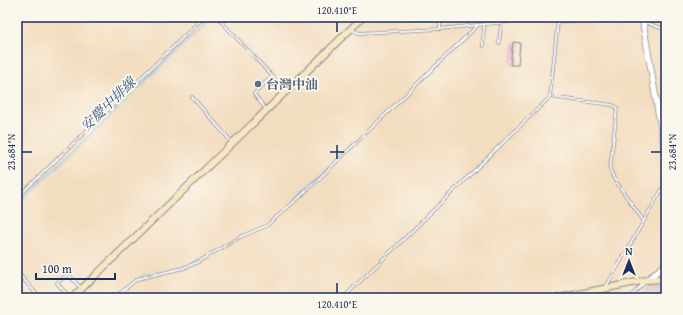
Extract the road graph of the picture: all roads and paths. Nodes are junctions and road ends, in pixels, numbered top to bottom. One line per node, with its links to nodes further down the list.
1 (204, 17): 25 (lane)
2 (217, 17): 18 (lane)
3 (363, 17): 13 (main road)
4 (440, 17): 14 (lane)
5 (553, 17): 9 (lane); 10 (lane)
6 (586, 17): 9 (lane)
7 (620, 17): 8 (lane)
8 (642, 19): 15 (lane); 23 (street)
9 (558, 20): 20 (lane)
10 (501, 24): 11 (lane); 16 (lane)
11 (484, 25): 12 (lane); 17 (lane)
12 (477, 26): 14 (lane); 35 (lane)
13 (350, 29): 14 (lane); 18 (main road)
14 (440, 29)
15 (666, 30)
16 (499, 43)
17 (483, 46)
18 (284, 93): 21 (main road); 21 (lane)
19 (192, 97): 22 (lane)
20 (550, 97): 26 (lane); 36 (lane)
21 (266, 110): 22 (main road)
22 (232, 142): 31 (main road)
23 (666, 158)
24 (666, 182): 26 (lane)
25 (17, 198)
26 (643, 220): 32 (lane)
27 (666, 264): 30 (street)
28 (17, 272): 33 (lane)
29 (666, 279): 30 (main road)
30 (647, 280): 32 (main road); 38 (lane)
31 (82, 288): 34 (main road); 34 (lane)
32 (606, 288): 37 (main road)
33 (40, 298)
34 (71, 298)
35 (114, 298)
36 (343, 298)
37 (558, 298)
38 (629, 298)

